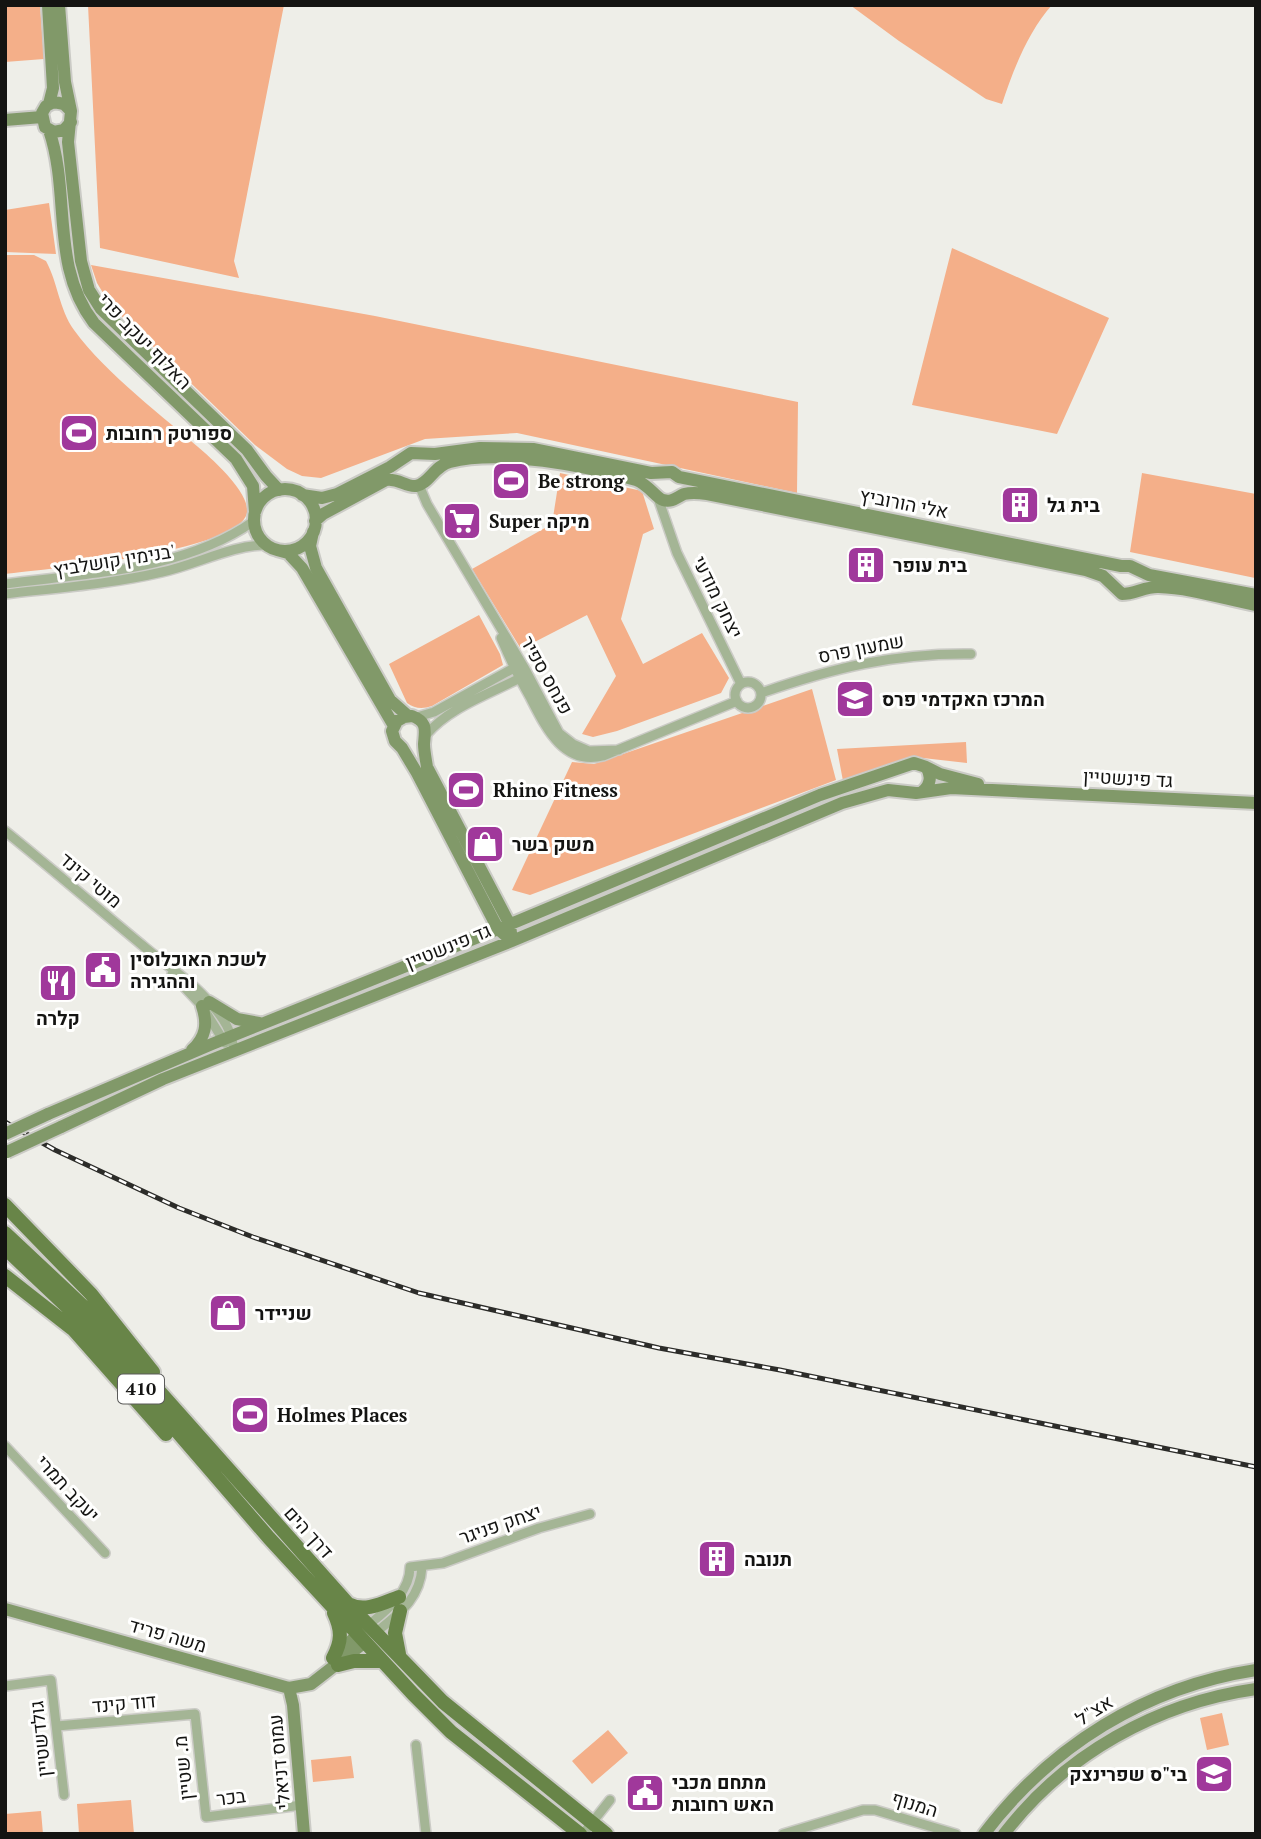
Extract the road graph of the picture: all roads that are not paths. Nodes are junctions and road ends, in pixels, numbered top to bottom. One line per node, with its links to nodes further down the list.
1 (48, 5): 3 (street)
2 (59, 5): 5 (street, האלוף יעקב פרי)
3 (49, 104): 4 (street); 5 (street)
4 (42, 117): 6 (street); 7 (street)
5 (71, 117): 7 (street); 14 (street, האלוף יעקב פרי)
6 (5, 120)
7 (49, 130): 18 (street, האלוף יעקב פרי)
8 (420, 455): 9 (street); 10 (street); 12 (street)
9 (400, 462): 13 (street); 16 (street)
10 (663, 473): 11 (street); 15 (street)
11 (679, 477): 17 (street); 22 (street, אלי הורוביץ)
12 (424, 480): 13 (street); 15 (street); 30 (street, פנחס ספיר)
13 (403, 481): 20 (street)
14 (279, 490): 16 (street); 18 (street)
15 (656, 494): 17 (street); 19 (street, יצחק מודעי)
16 (302, 495): 20 (street)
17 (676, 499): 19 (street); 25 (street, אלי הורוביץ)
18 (254, 517): 21 (street); 24 (street, בנימין קושלביץ')
19 (668, 525): 35 (street, יצחק מודעי)
20 (314, 526): 21 (street); 38 (street)
21 (272, 548): 27 (street, בנימין קושלביץ'); 39 (street)
22 (1121, 566): 23 (street); 25 (street)
23 (1137, 570): 26 (street); 28 (street)
24 (5, 584)
25 (1113, 586): 26 (street)
26 (1136, 590): 29 (street)
27 (5, 594)
28 (1256, 595)
29 (1256, 605)
30 (489, 610): 32 (street, פנחס ספיר); 33 (street, פנחס ספיר)
31 (971, 654): 36 (street, שמעון פרס)
32 (514, 668): 33 (street); 34 (street, פנחס ספיר); 38 (street)
33 (525, 669): 34 (street); 42 (street, פנחס ספיר)
34 (520, 678): 40 (street); 42 (street, פנחס ספיר)
35 (741, 684): 36 (street); 37 (street)
36 (761, 693): 37 (street)
37 (737, 701): 42 (street)
38 (412, 716): 39 (street); 40 (street)
39 (394, 726): 41 (street)
40 (425, 738): 41 (street); 49 (street)
41 (402, 748): 49 (street)
42 (619, 750)
43 (922, 765): 44 (street); 45 (street, גד פינשטיין); 46 (street)
44 (906, 766): 46 (street); 50 (street, גד פינשטיין)
45 (1009, 791): 46 (street, גד פינשטיין); 47 (street, גד פינשטיין)
46 (915, 792): 53 (street, גד פינשטיין)
47 (1252, 802)
48 (5, 831): 54 (street, מוטי קינד)
49 (490, 900): 50 (street); 51 (street); 52 (street)
50 (544, 910): 51 (street, גד פינשטיין)
51 (504, 927): 52 (street, גד פינשטיין); 53 (street)
52 (482, 936): 55 (street, גד פינשטיין)
53 (512, 941): 57 (street, גד פינשטיין)
54 (206, 1004): 55 (street); 56 (street, מוטי קינד); 58 (street)
55 (266, 1022): 56 (street, גד פינשטיין)
56 (227, 1038): 57 (street, מוטי קינד); 58 (street, גד פינשטיין)
57 (234, 1051): 60 (street, גד פינשטיין, bridge)
58 (186, 1055): 59 (street, גד פינשטיין, bridge)
59 (5, 1134)
60 (6, 1154)
61 (6, 1205): 65 (main road)
62 (5, 1233): 65 (main road, דרך הים / 410)
63 (5, 1248): 68 (main road, דרך הים / 410)
64 (5, 1276): 68 (main road)
65 (205, 1444): 71 (main road, דרך הים / 410)
66 (5, 1446): 69 (street, יעקב תמרי)
67 (590, 1514): 70 (street, יצחק פניגר)
68 (269, 1538): 73 (main road, דרך הים / 410)
69 (105, 1553)
70 (422, 1567): 72 (street, יצחק פניגר); 72 (street, יצחק פניגר)
71 (348, 1604): 72 (main road); 75 (main road, דרך הים / 410)
72 (399, 1604): 75 (street, יצחק פניגר); 77 (main road)
73 (330, 1605): 75 (main road, דרך הים / 410); 78 (main road)
74 (5, 1609): 82 (street, משה פריד)
75 (367, 1634): 76 (main road, דרך הים / 410); 77 (main road, דרך הים / 410); 78 (street, משה פריד)
76 (382, 1661): 78 (main road); 93 (main road, דרך הים / 410)
77 (403, 1661): 93 (main road, דרך הים / 410)
78 (335, 1662): 80 (street, משה פריד)
79 (1256, 1670): 100 (street, אצ"ל)
80 (315, 1680): 82 (street, משה פריד); 84 (street)
81 (5, 1686): 86 (street, גולדשטיין)
82 (289, 1688): 84 (street, עמוס דניאלי)
83 (1256, 1689): 92 (street, אצ"ל)
84 (293, 1705): 90 (street, עמוס דניאלי)
85 (195, 1714): 86 (street, דוד קינד); 91 (street, מ. שטיין)
86 (57, 1727): 88 (street, גולדשטיין)
87 (416, 1745): 96 (street)
88 (64, 1795)
89 (610, 1800): 93 (street)
90 (302, 1805): 91 (street, בכר); 95 (street, עמוס דניאלי)
91 (206, 1817)
92 (1013, 1828): 101 (street, אצ"ל)
93 (585, 1830): 97 (main road, דרך הים / 410)
94 (946, 1832): 98 (street, המנוף); 99 (street, המנוף)
95 (304, 1834)
96 (426, 1834)
97 (606, 1834)
98 (783, 1834)
99 (956, 1834)
100 (984, 1834)
101 (1004, 1834)

